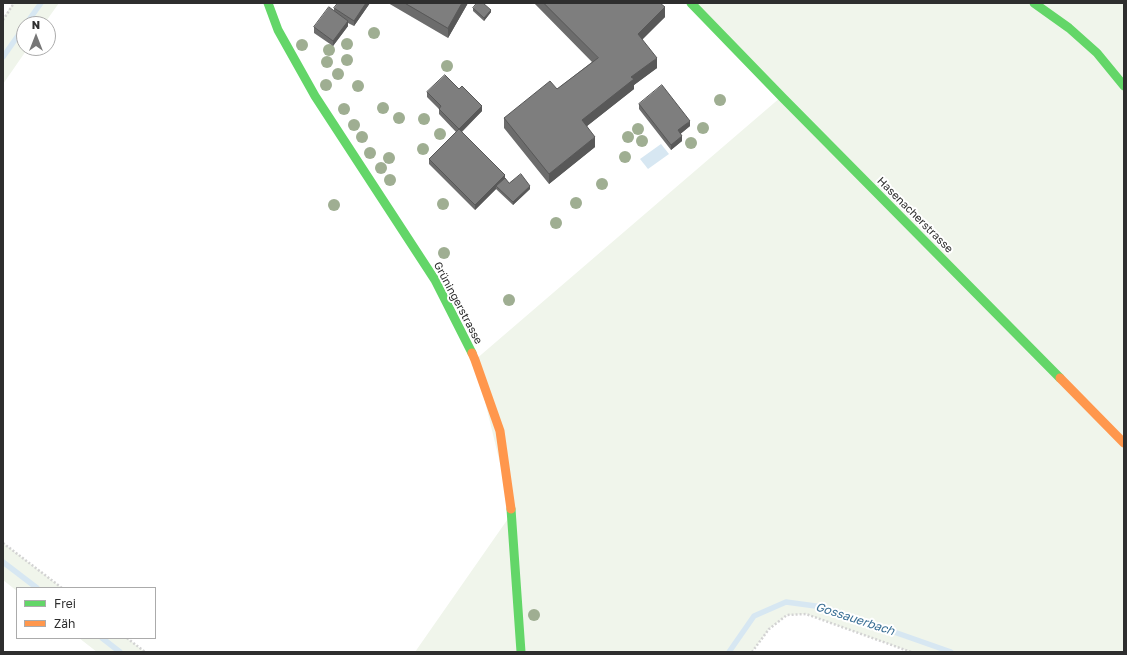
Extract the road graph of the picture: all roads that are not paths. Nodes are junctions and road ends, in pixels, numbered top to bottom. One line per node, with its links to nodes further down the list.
1 (268, 3): 6 (street, Grüningerstrasse)
2 (691, 3): 5 (street, Hasenacherstrasse)
3 (1034, 3): 4 (street)
4 (1124, 86)
5 (1124, 444)
6 (521, 652)

